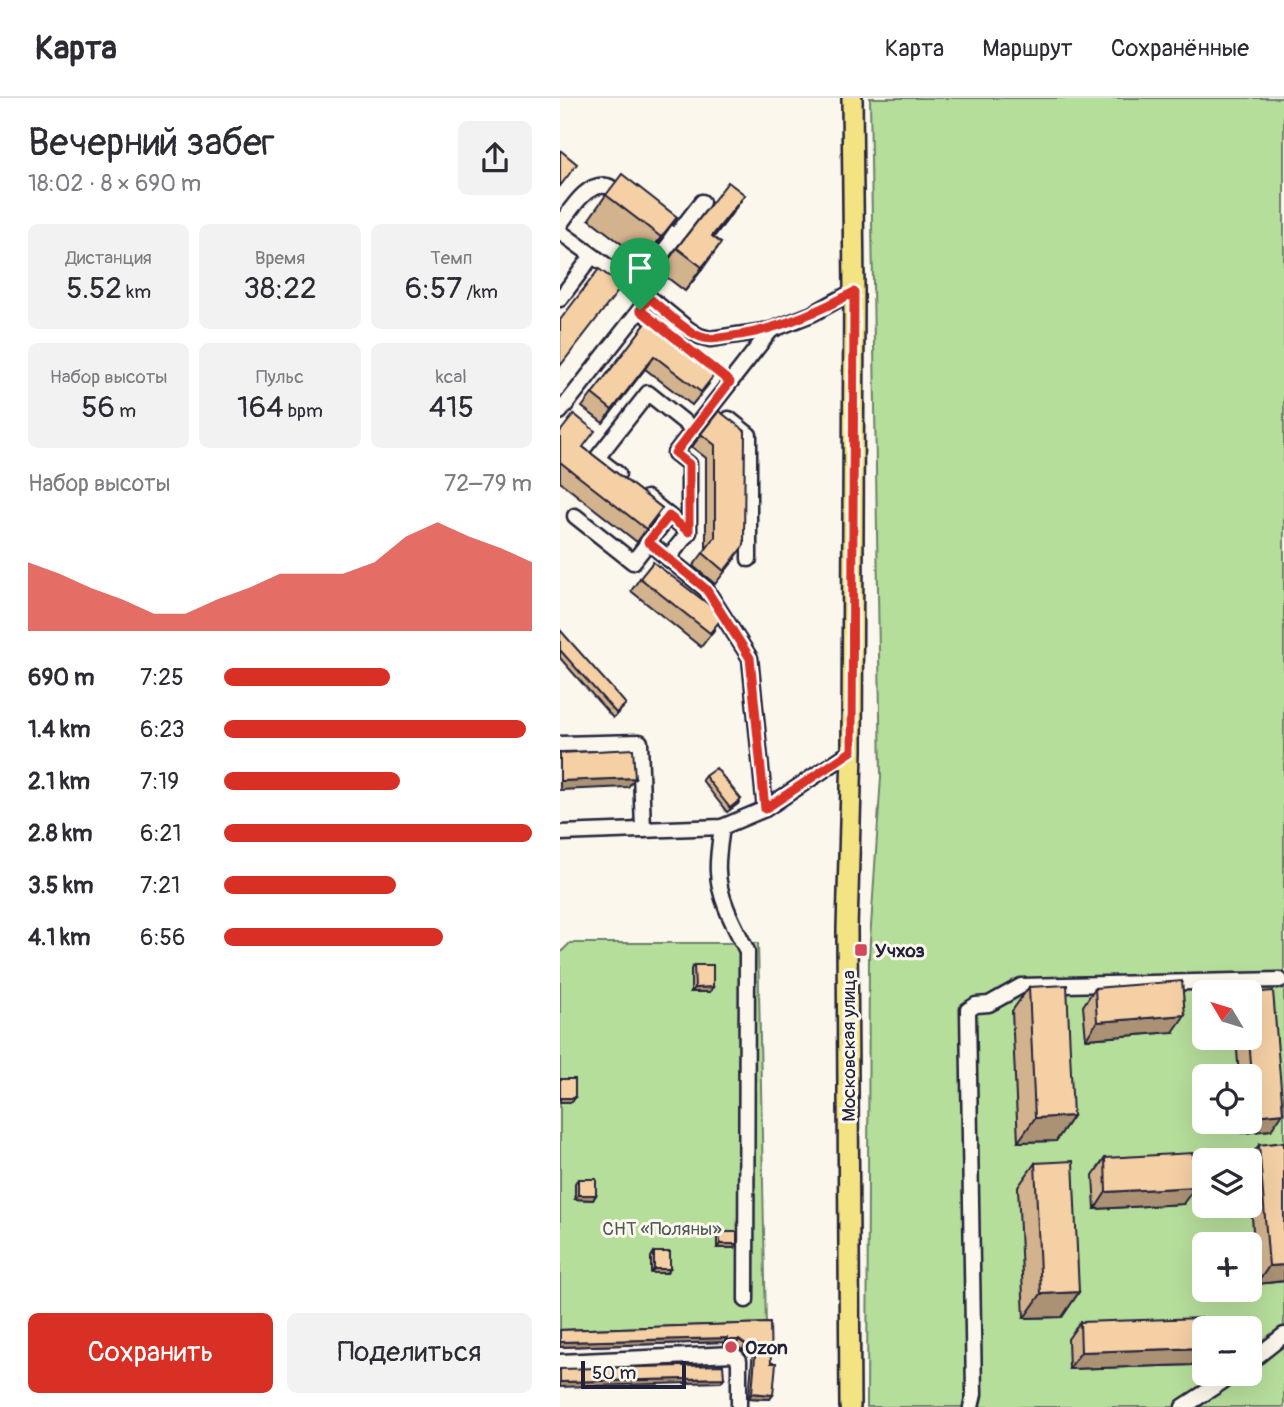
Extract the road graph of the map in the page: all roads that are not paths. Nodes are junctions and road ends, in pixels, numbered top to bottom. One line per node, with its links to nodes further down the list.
1 (852, 98): 8 (main road, Московская улица)
2 (702, 202): 5 (street)
3 (560, 224): 5 (street)
4 (560, 232): 6 (street)
5 (675, 237): 7 (street)
6 (593, 256): 7 (street); 9 (street)
7 (636, 287): 10 (street)
8 (854, 292): 11 (street); 23 (main road, Московская улица)
9 (560, 299)
10 (645, 304): 11 (street); 12 (street); 14 (street)
11 (771, 330): 13 (street)
12 (680, 342)
13 (712, 405): 15 (street); 21 (street)
14 (560, 412)
15 (693, 429): 17 (street); 18 (street)
16 (575, 516): 19 (street)
17 (669, 516): 18 (street); 19 (street)
18 (689, 532): 20 (street)
19 (648, 542): 20 (street)
20 (668, 558): 24 (street)
21 (749, 559)
22 (560, 744): 26 (street)
23 (852, 751): 24 (street); 35 (main road, Московская улица)
24 (765, 809): 25 (street)
25 (722, 827): 26 (street); 29 (street)
26 (643, 830): 27 (street)
27 (560, 832)
28 (1280, 980): 36 (street)
29 (746, 1300)
30 (1284, 1335): 31 (street)
31 (1262, 1352)
32 (560, 1362): 34 (street)
33 (1215, 1386): 37 (street)
34 (739, 1407)
35 (850, 1407)
36 (971, 1407)
37 (1183, 1407)

